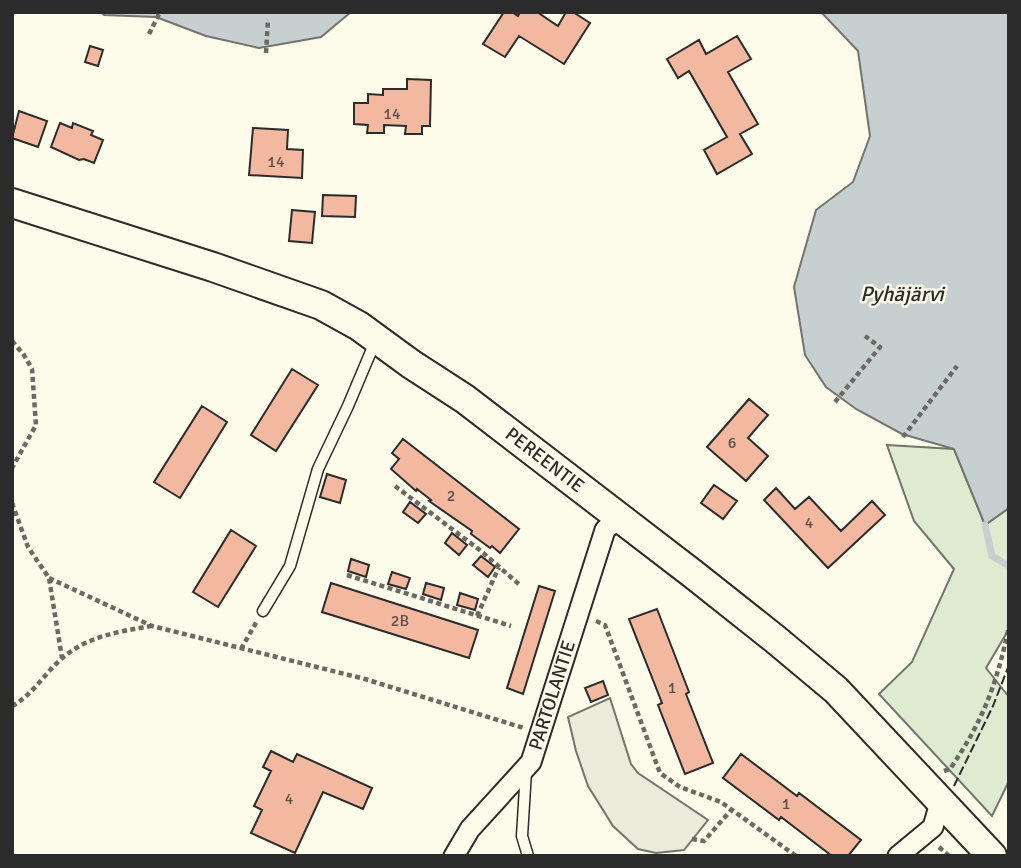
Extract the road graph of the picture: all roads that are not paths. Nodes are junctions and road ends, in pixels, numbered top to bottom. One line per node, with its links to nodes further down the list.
1 (12, 203): 2 (street, PEREENTIE)
2 (377, 338): 3 (street, PEREENTIE); 4 (lane)
3 (618, 518): 5 (street, PARTOLANTIE); 6 (street, PEREENTIE)
4 (263, 611)
5 (527, 767): 7 (street, PARTOLANTIE); 8 (lane)
6 (936, 815): 9 (street); 10 (street, PEREENTIE)
7 (454, 856)
8 (528, 856)
9 (898, 856)
10 (992, 856)

